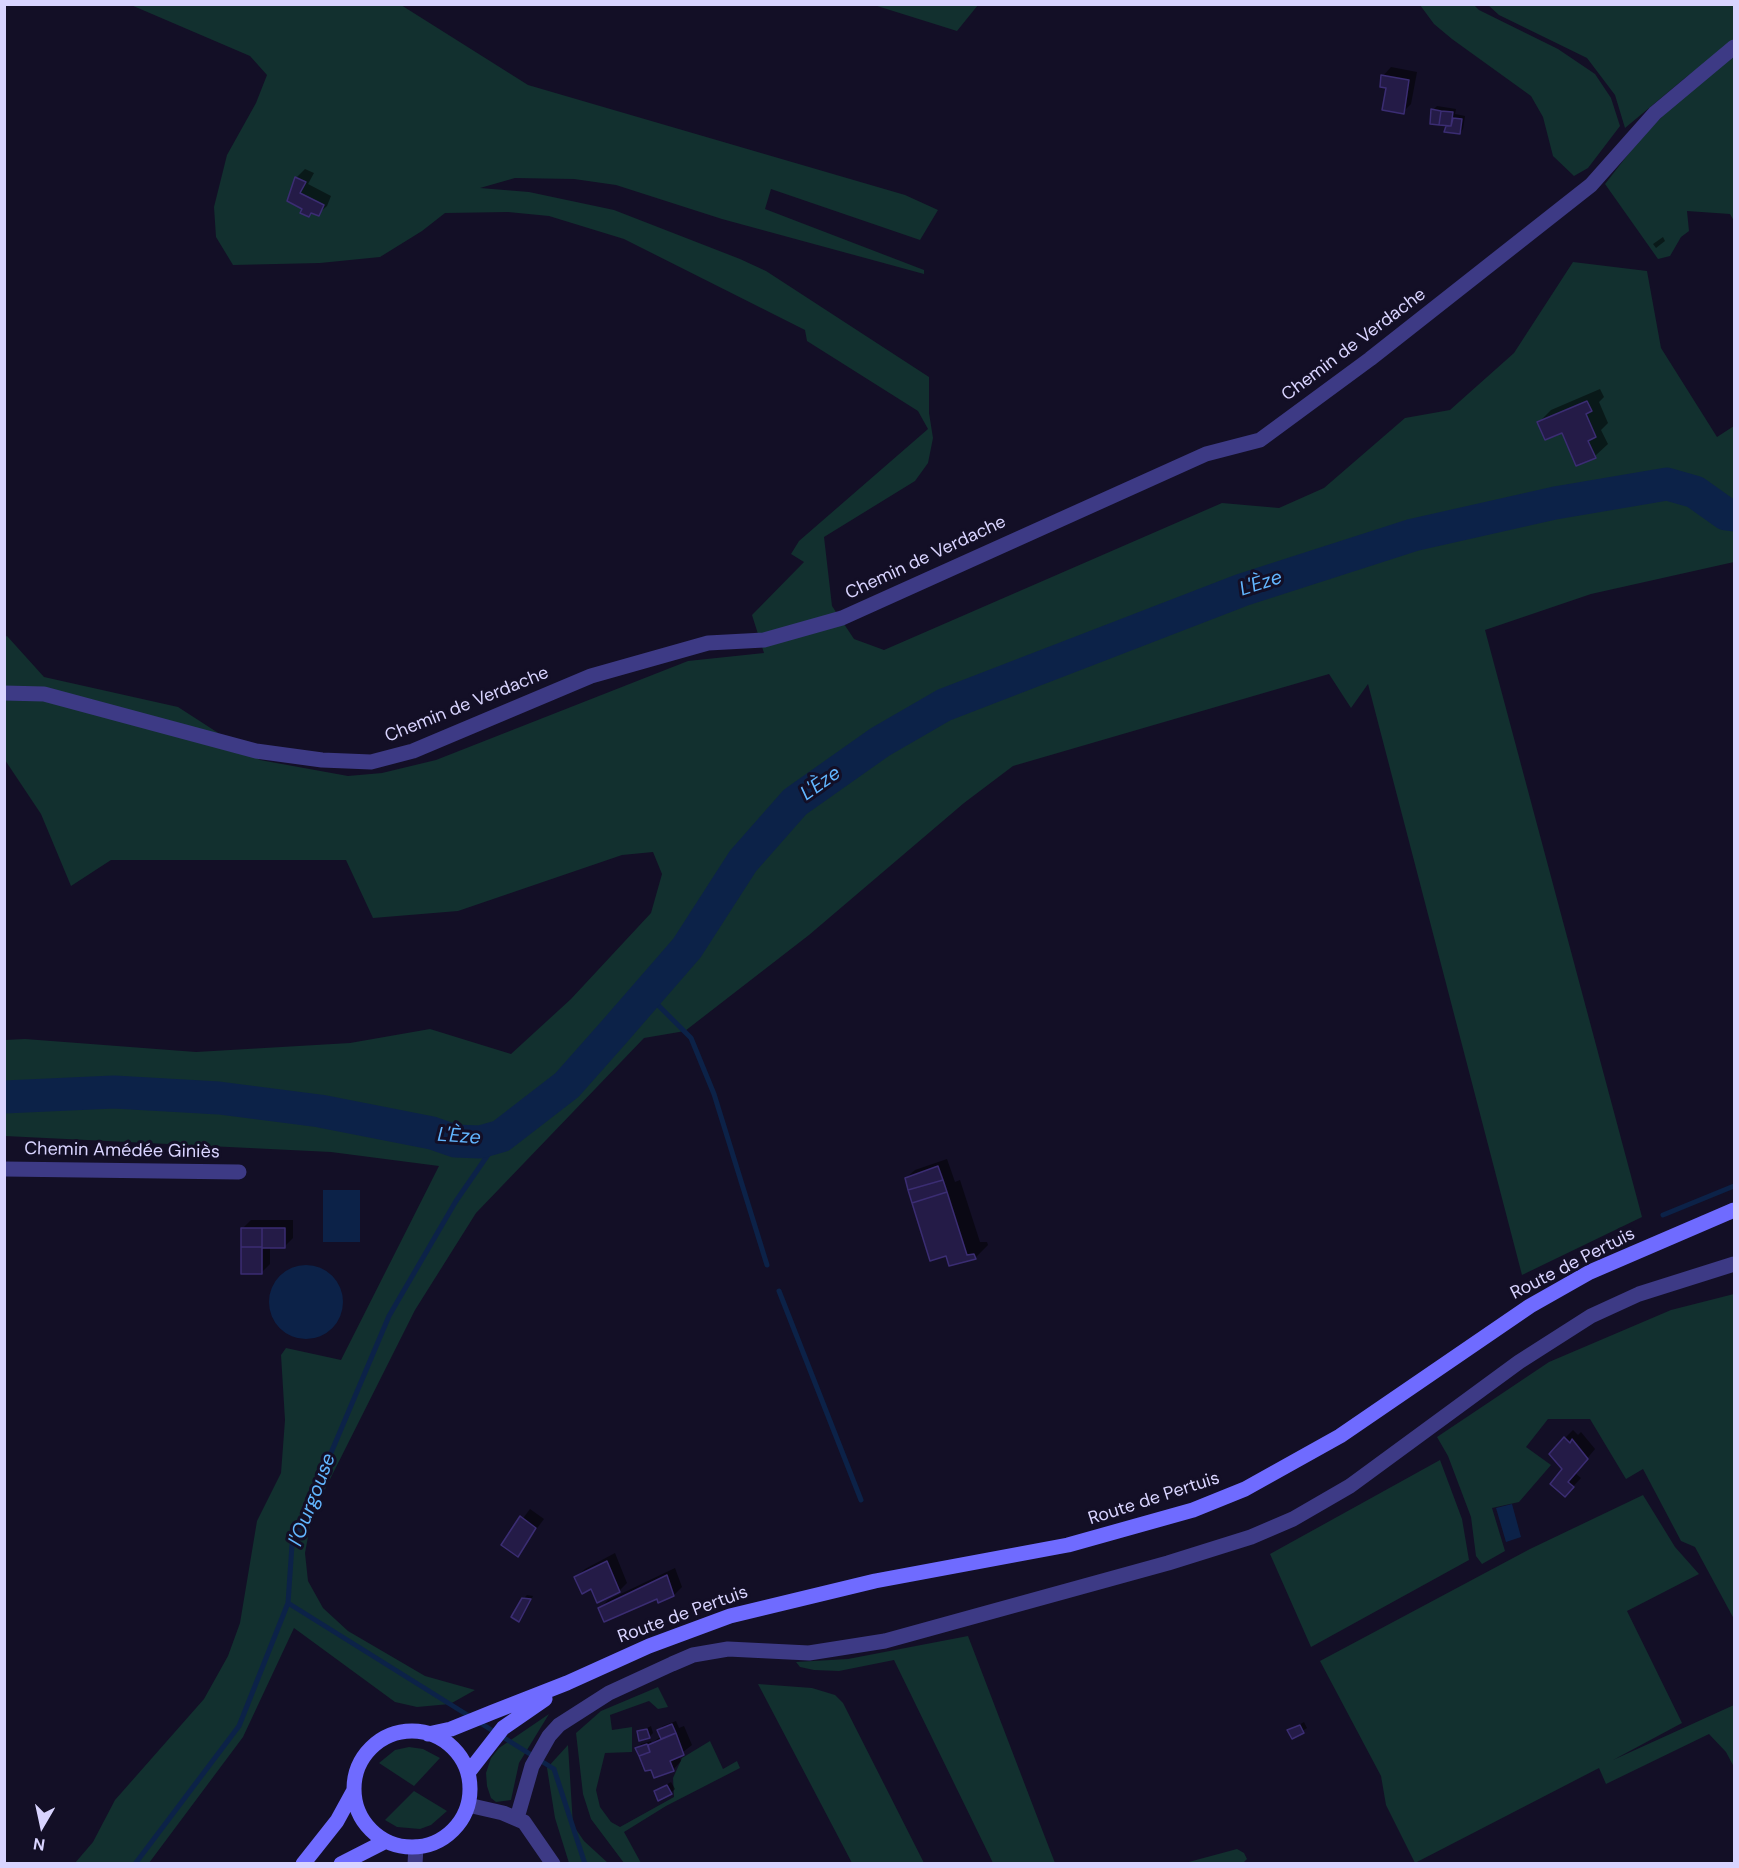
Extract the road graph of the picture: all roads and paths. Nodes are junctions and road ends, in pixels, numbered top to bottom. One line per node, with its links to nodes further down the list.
1 (1734, 47): 2 (street, Chemin de Verdache)
2 (4, 693)
3 (4, 1169): 4 (street, Chemin Amédée Giniès)
4 (239, 1172)
5 (1734, 1210): 7 (main road, Route de Pertuis)
6 (1734, 1264): 12 (street)
7 (567, 1683): 8 (main road, Route de Pertuis); 9 (main road, Route de Pertuis)
8 (428, 1734): 9 (main road); 10 (main road)
9 (468, 1773): 11 (main road)
10 (354, 1790): 13 (main road); 15 (main road)
11 (468, 1805): 12 (street); 14 (main road)
12 (517, 1818): 18 (street)
13 (386, 1841): 14 (main road); 16 (main road)
14 (416, 1847): 17 (street)
15 (303, 1863)
16 (341, 1863)
17 (415, 1863)
18 (553, 1863)

